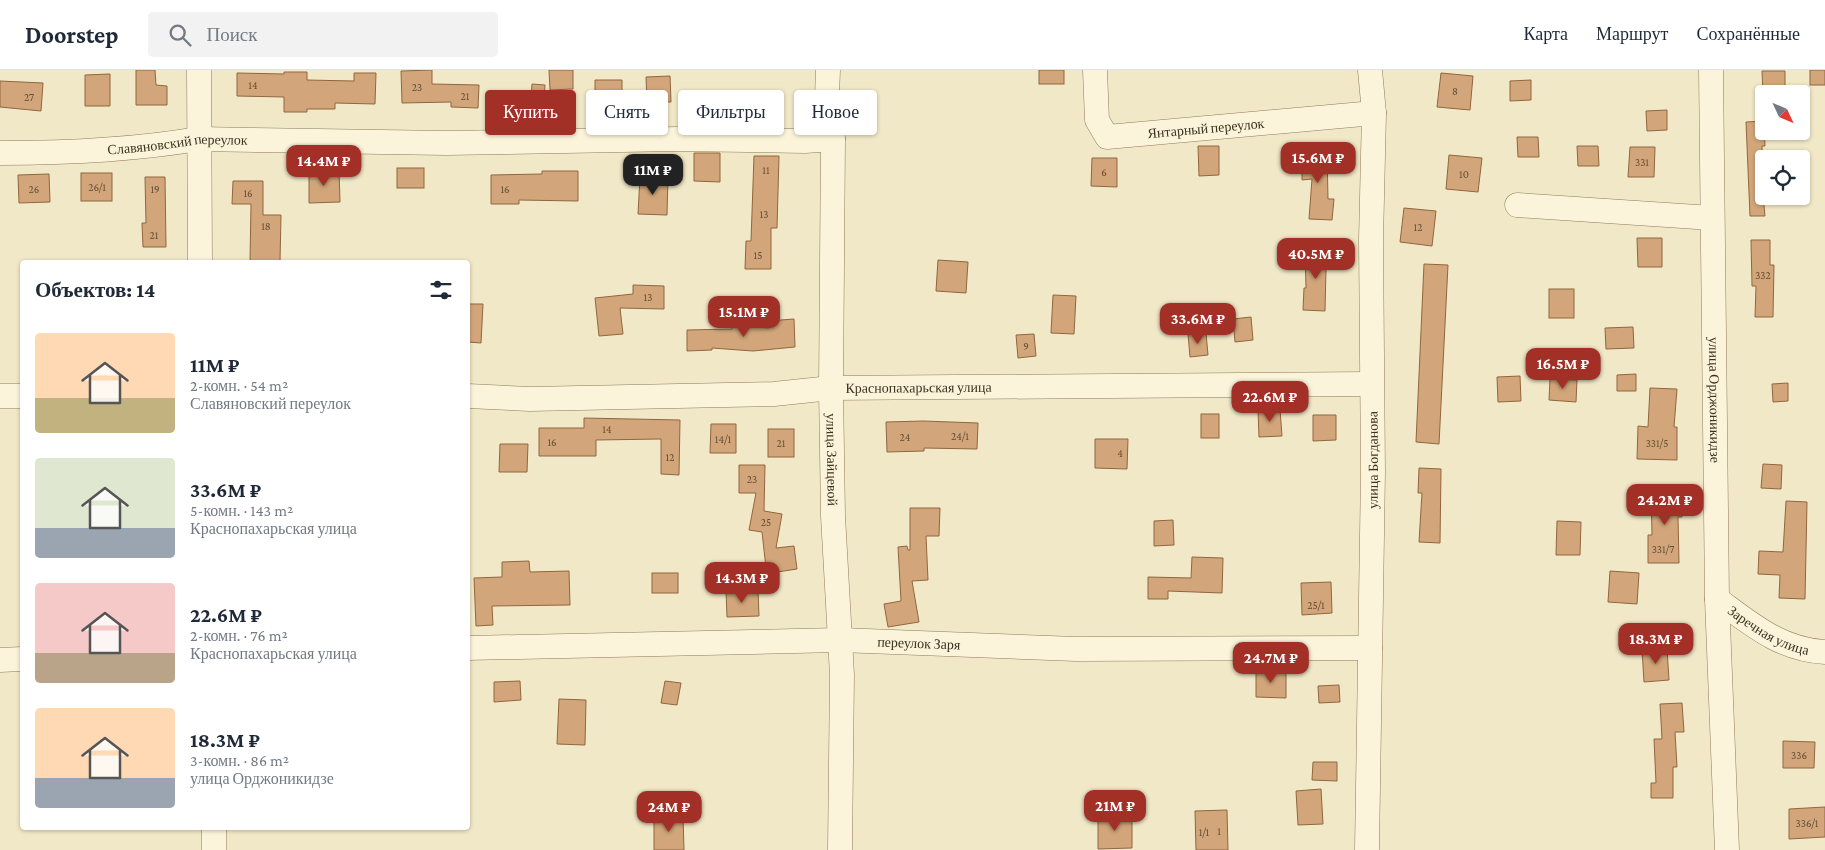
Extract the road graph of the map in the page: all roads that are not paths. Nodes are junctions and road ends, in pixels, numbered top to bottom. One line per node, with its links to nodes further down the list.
1 (200, 70): 7 (street)
2 (828, 70): 8 (street, улица Зайцевой)
3 (1095, 70): 6 (street, Янтарный переулок)
4 (1370, 70): 6 (street, улица Богданова)
5 (1711, 70): 11 (street, улица Орджоникидзе)
6 (1374, 113): 13 (street, улица Богданова)
7 (198, 139): 8 (street, Славяновский переулок); 9 (street, Славяновский переулок); 12 (street)
8 (833, 139): 14 (street, улица Зайцевой)
9 (0, 153)
10 (1517, 205): 11 (street)
11 (1712, 218): 18 (street, улица Орджоникидзе)
12 (200, 260)
13 (1371, 384): 14 (street, Краснопахарьская улица); 21 (street, улица Богданова)
14 (831, 388): 17 (street, Краснопахарьская улица); 19 (street, улица Зайцевой)
15 (0, 396): 16 (street)
16 (20, 396)
17 (470, 396)
18 (1717, 599): 22 (street, Заречная улица); 29 (street, улица Орджоникидзе)
19 (840, 640): 20 (street, переулок Заря); 21 (street, переулок Заря); 27 (street, улица Зайцевой)
20 (470, 648)
21 (1370, 648): 28 (street, улица Богданова)
22 (1825, 652)
23 (20, 659): 24 (street)
24 (0, 660)
25 (214, 830): 26 (street)
26 (214, 850)
27 (840, 850)
28 (1368, 850)
29 (1727, 850)

